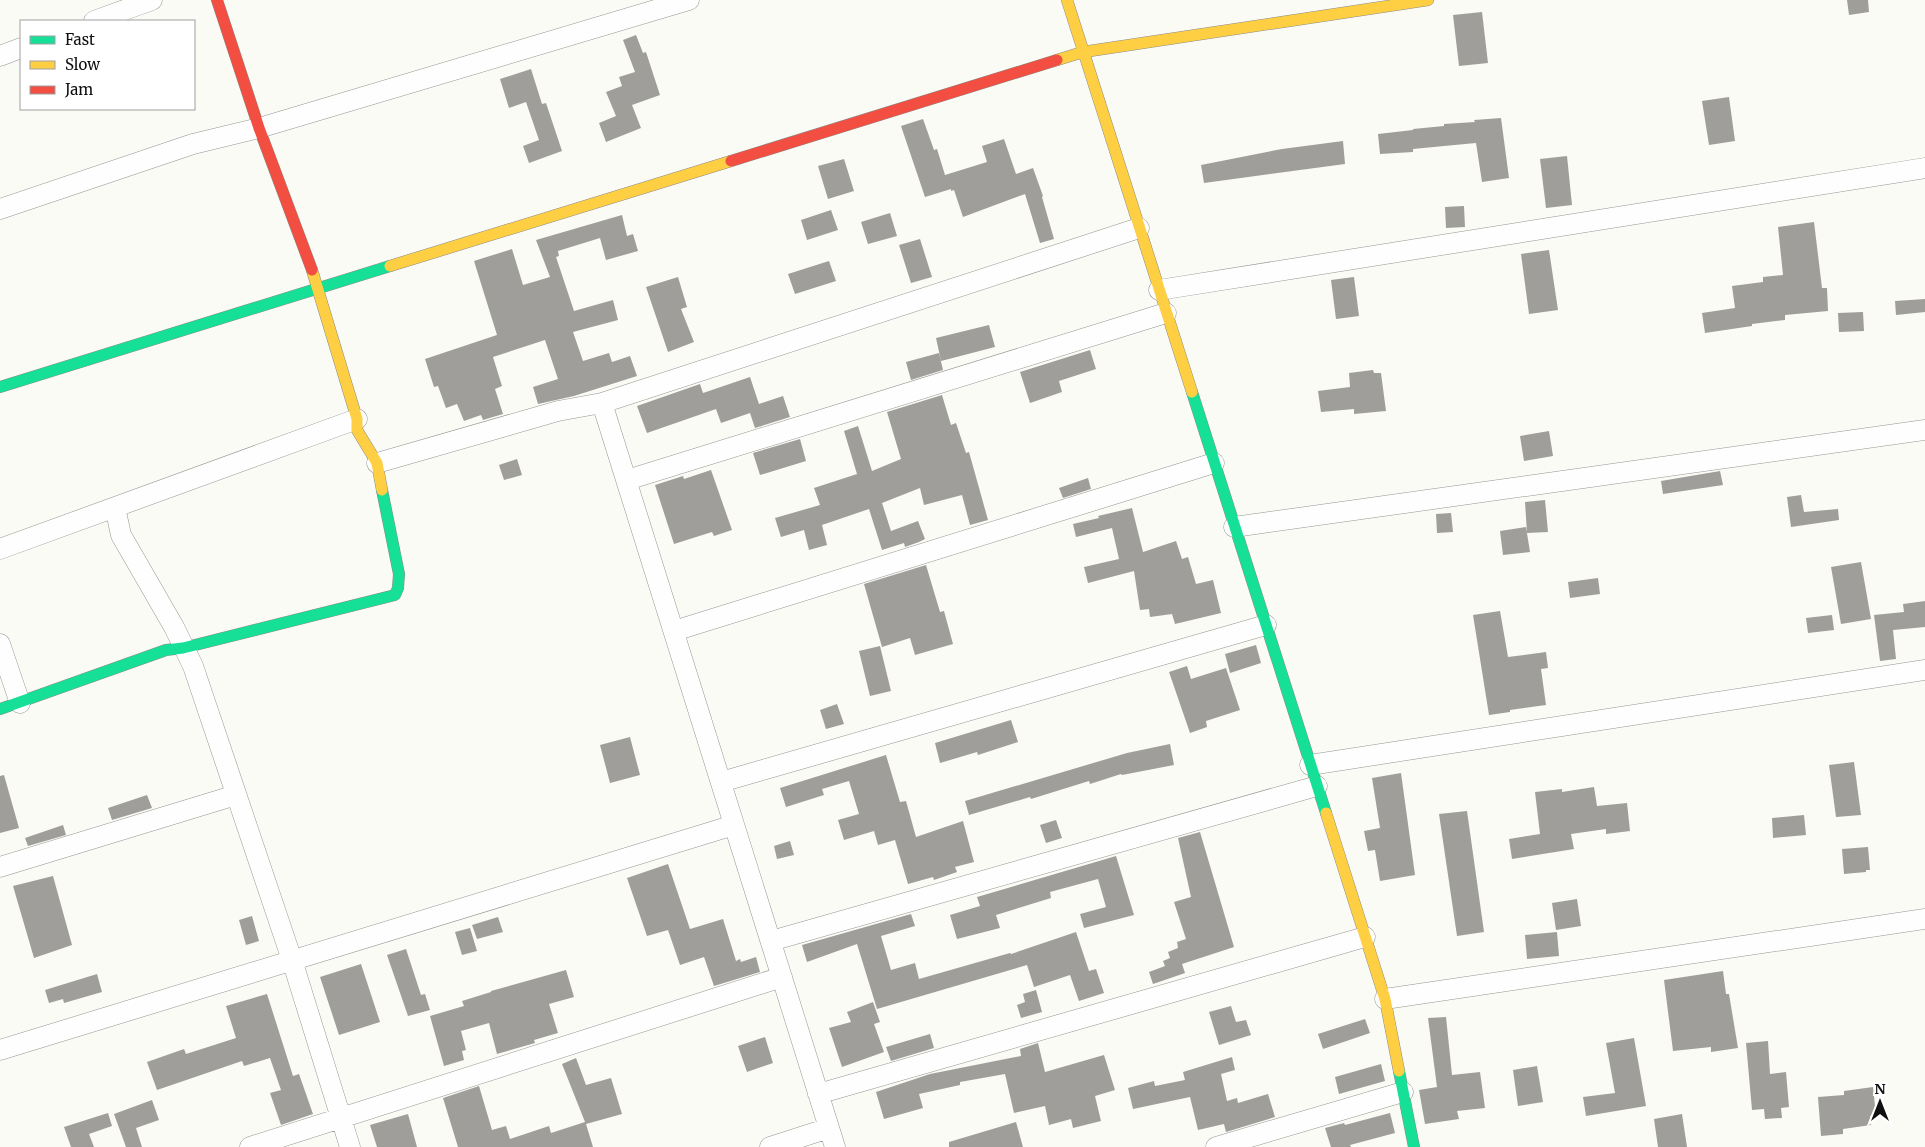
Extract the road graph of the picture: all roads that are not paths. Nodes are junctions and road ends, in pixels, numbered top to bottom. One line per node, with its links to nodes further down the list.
1 (152, 0): 6 (street)
2 (217, 0): 10 (street)
3 (688, 0): 10 (street)
4 (1067, 0): 8 (street)
5 (1428, 0): 8 (street)
6 (97, 20)
7 (20, 48): 9 (street)
8 (1083, 52): 13 (street); 14 (street)
9 (0, 56)
10 (259, 128): 12 (street); 14 (street)
11 (1925, 168): 15 (street)
12 (0, 209)
13 (1139, 228): 15 (street); 18 (street)
14 (319, 288): 17 (street); 19 (street)
15 (1159, 290): 16 (street)
16 (1166, 313): 22 (street); 23 (street)
17 (0, 387)
18 (602, 403): 21 (street); 23 (street)
19 (357, 419): 21 (street); 24 (street)
20 (1925, 430): 25 (street)
21 (377, 463): 30 (street)
22 (1214, 463): 25 (street); 28 (street)
23 (627, 480): 28 (street)
24 (115, 507): 26 (street); 30 (street)
25 (1234, 527): 27 (street)
26 (0, 549)
27 (1266, 625): 34 (street); 35 (street)
28 (674, 631): 35 (street)
29 (0, 644): 32 (street)
30 (183, 648): 32 (street); 37 (street)
31 (1925, 670): 34 (street)
32 (20, 703): 33 (street)
33 (0, 709)
34 (1310, 765): 36 (street)
35 (721, 782): 38 (street)
36 (1317, 786): 41 (street); 42 (street)
37 (236, 795): 39 (street); 43 (street)
38 (734, 825): 42 (street); 43 (street)
39 (0, 867)
40 (1925, 919): 45 (street)
41 (1365, 937): 45 (street); 48 (street)
42 (770, 941): 44 (street)
43 (292, 960): 46 (street); 49 (street)
44 (782, 977): 48 (street); 49 (street)
45 (1385, 999): 47 (street)
46 (0, 1050)
47 (1403, 1092): 54 (street); 55 (street)
48 (818, 1094): 50 (street)
49 (341, 1118): 51 (street); 52 (street)
50 (832, 1138): 53 (street)
51 (250, 1147)
52 (350, 1147)
53 (770, 1147)
54 (1216, 1147)
55 (1414, 1147)

